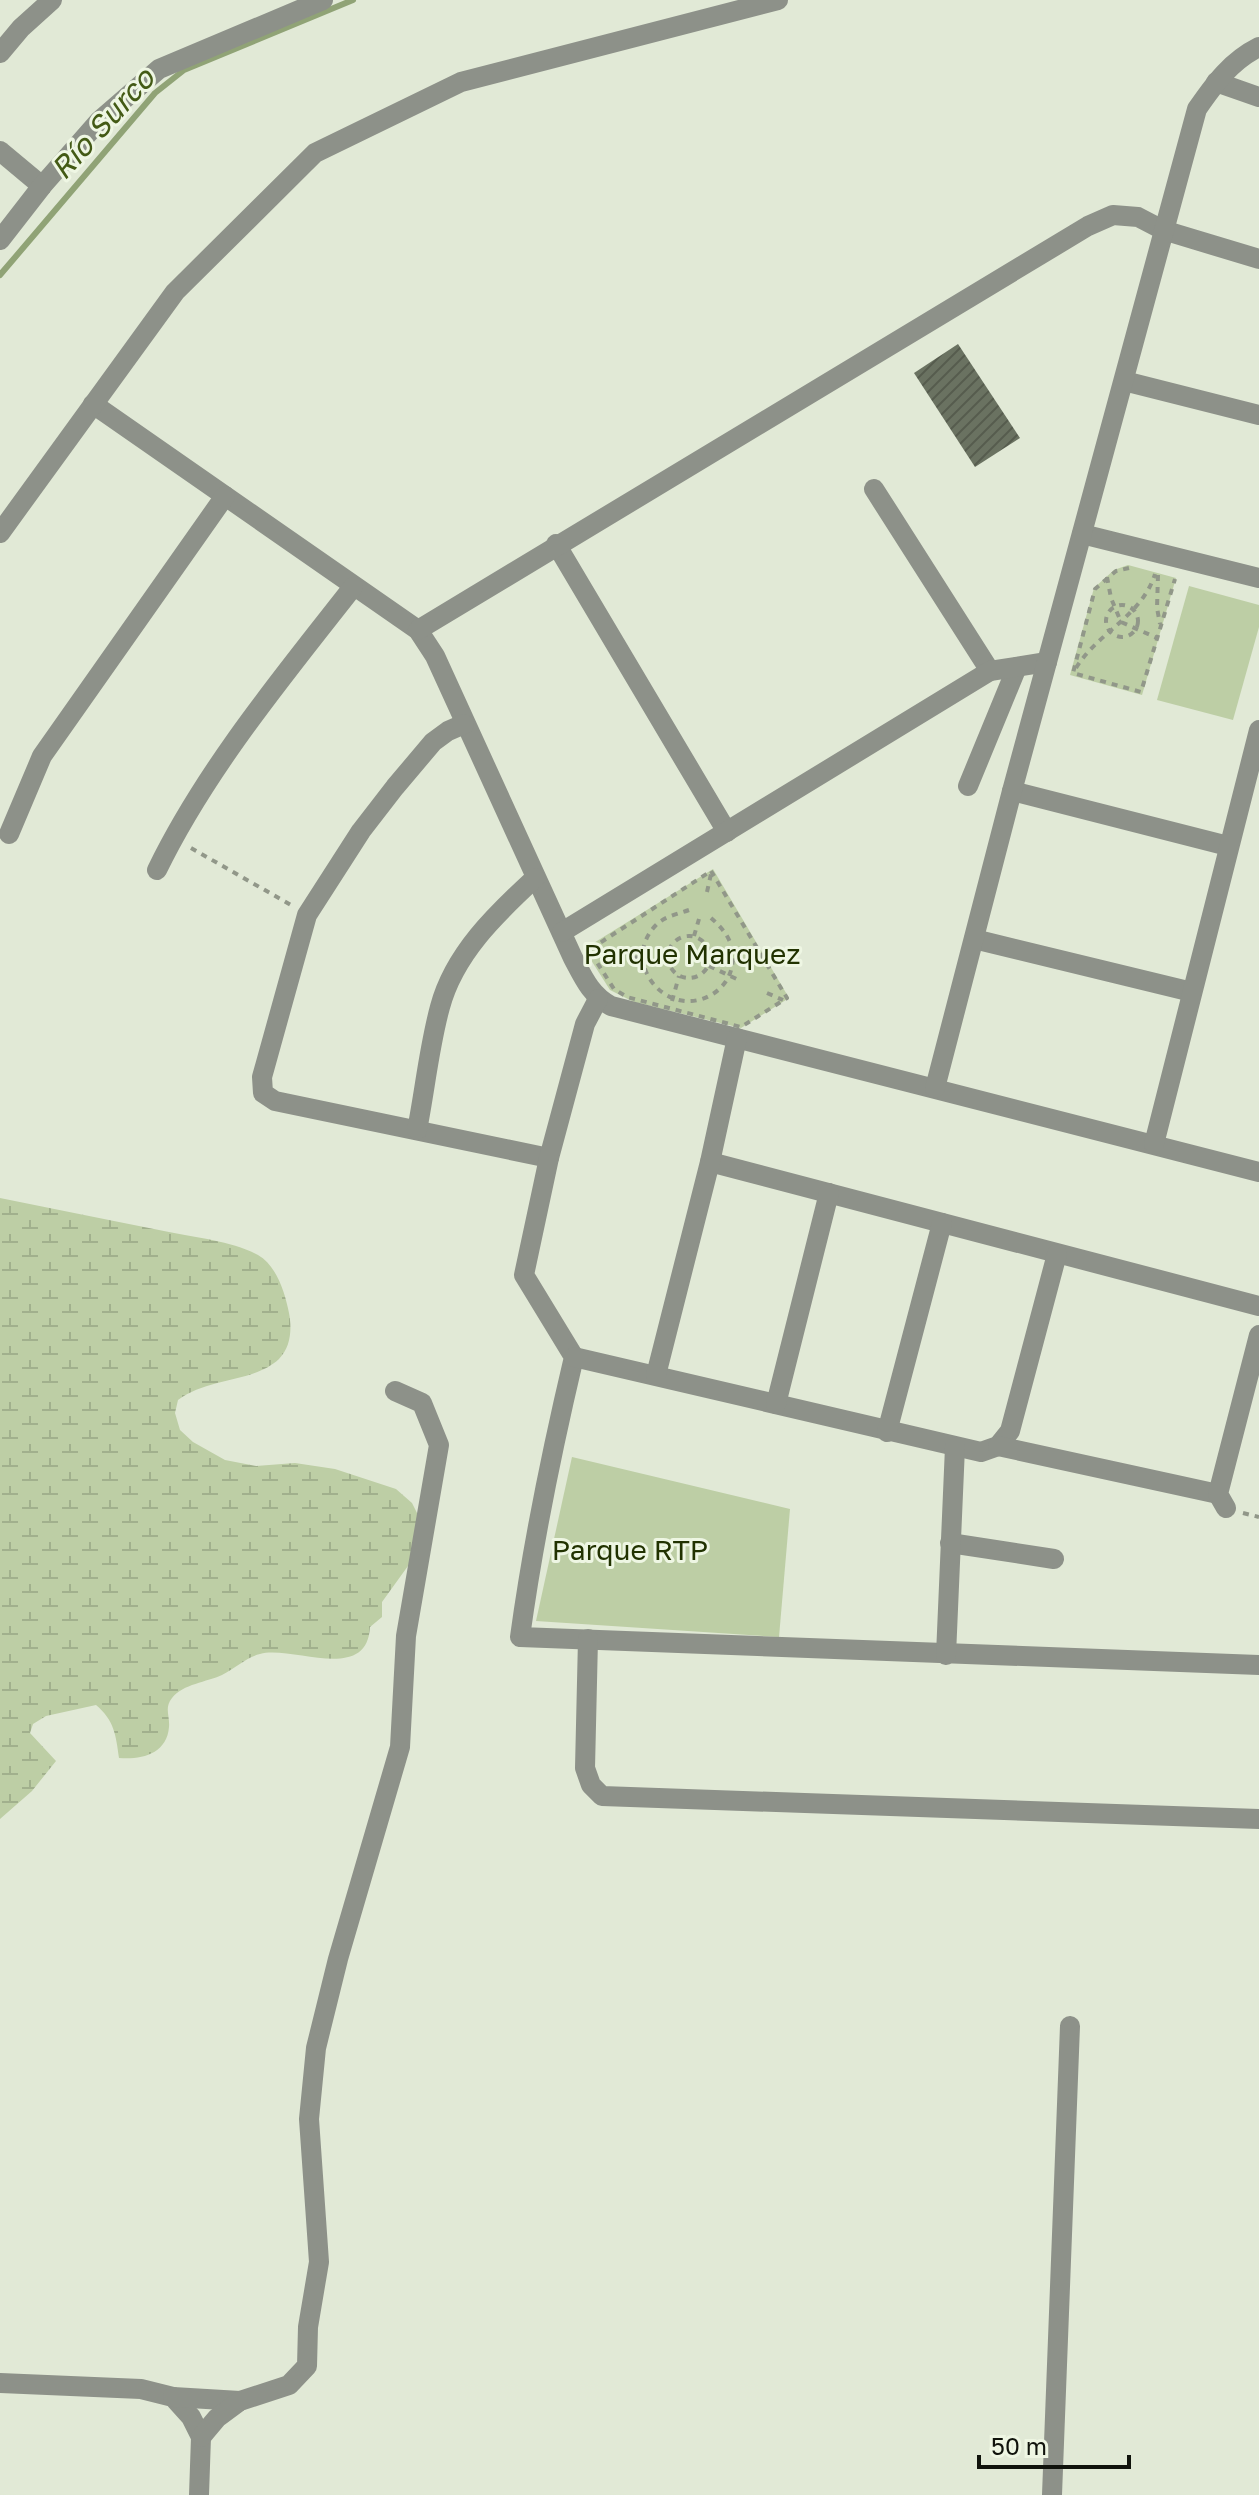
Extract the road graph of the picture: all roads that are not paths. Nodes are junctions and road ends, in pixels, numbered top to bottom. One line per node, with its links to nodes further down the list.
1 (52, 0): 5 (street)
2 (323, 0): 9 (street)
3 (778, 0): 14 (street)
4 (1259, 47): 6 (street)
5 (0, 53)
6 (1216, 82): 7 (street); 10 (street)
7 (1259, 97)
8 (0, 151): 9 (street)
9 (42, 186): 11 (street)
10 (1163, 230): 12 (street); 13 (street); 20 (street)
11 (0, 240)
12 (1259, 259)
13 (1124, 381): 15 (street); 19 (street)
14 (93, 404): 17 (street); 18 (street)
15 (1259, 415)
16 (874, 489): 26 (street)
17 (225, 496): 22 (street); 32 (street)
18 (0, 533)
19 (1082, 534): 21 (street); 24 (street)
20 (556, 544): 23 (street); 31 (street)
21 (1259, 578)
22 (353, 587): 23 (street); 34 (street)
23 (418, 630): 27 (street)
24 (1047, 662): 25 (street); 30 (street)
25 (1017, 667): 26 (street); 29 (street)
26 (990, 671): 31 (street)
27 (464, 724): 35 (street); 42 (street)
28 (1259, 730): 33 (street)
29 (968, 786)
30 (1012, 791): 33 (street); 37 (street)
31 (727, 832): 36 (street)
32 (9, 834)
33 (1228, 846): 38 (street)
34 (157, 870)
35 (535, 878): 36 (street); 42 (street)
36 (562, 932): 39 (street)
37 (974, 939): 38 (street); 41 (street)
38 (1192, 992): 43 (street)
39 (598, 999): 40 (street); 44 (street)
40 (737, 1038): 41 (street); 45 (street)
41 (935, 1088): 43 (street)
42 (417, 1130): 44 (street)
43 (1154, 1144): 46 (street)
44 (549, 1158): 52 (street)
45 (710, 1162): 47 (street); 53 (street)
46 (1259, 1172)
47 (829, 1193): 48 (street); 55 (street)
48 (942, 1223): 49 (street); 56 (street)
49 (1057, 1254): 50 (street); 57 (street)
50 (1259, 1306)
51 (1259, 1335): 57 (street)
52 (574, 1357): 53 (street); 61 (street)
53 (656, 1375): 55 (street)
54 (395, 1391): 68 (street)
55 (776, 1404): 56 (street)
56 (887, 1432): 58 (street)
57 (998, 1446): 58 (street)
58 (955, 1447): 59 (street)
59 (950, 1543): 60 (street); 62 (street)
60 (1054, 1559)
61 (588, 1639): 62 (street); 64 (street)
62 (946, 1655): 63 (street)
63 (1259, 1665)
64 (1259, 1819)
65 (1070, 2026): 71 (street)
66 (0, 2383): 67 (street)
67 (173, 2397): 68 (street); 69 (street)
68 (240, 2401): 69 (street)
69 (201, 2437): 70 (street)
70 (199, 2495)
71 (1052, 2495)

